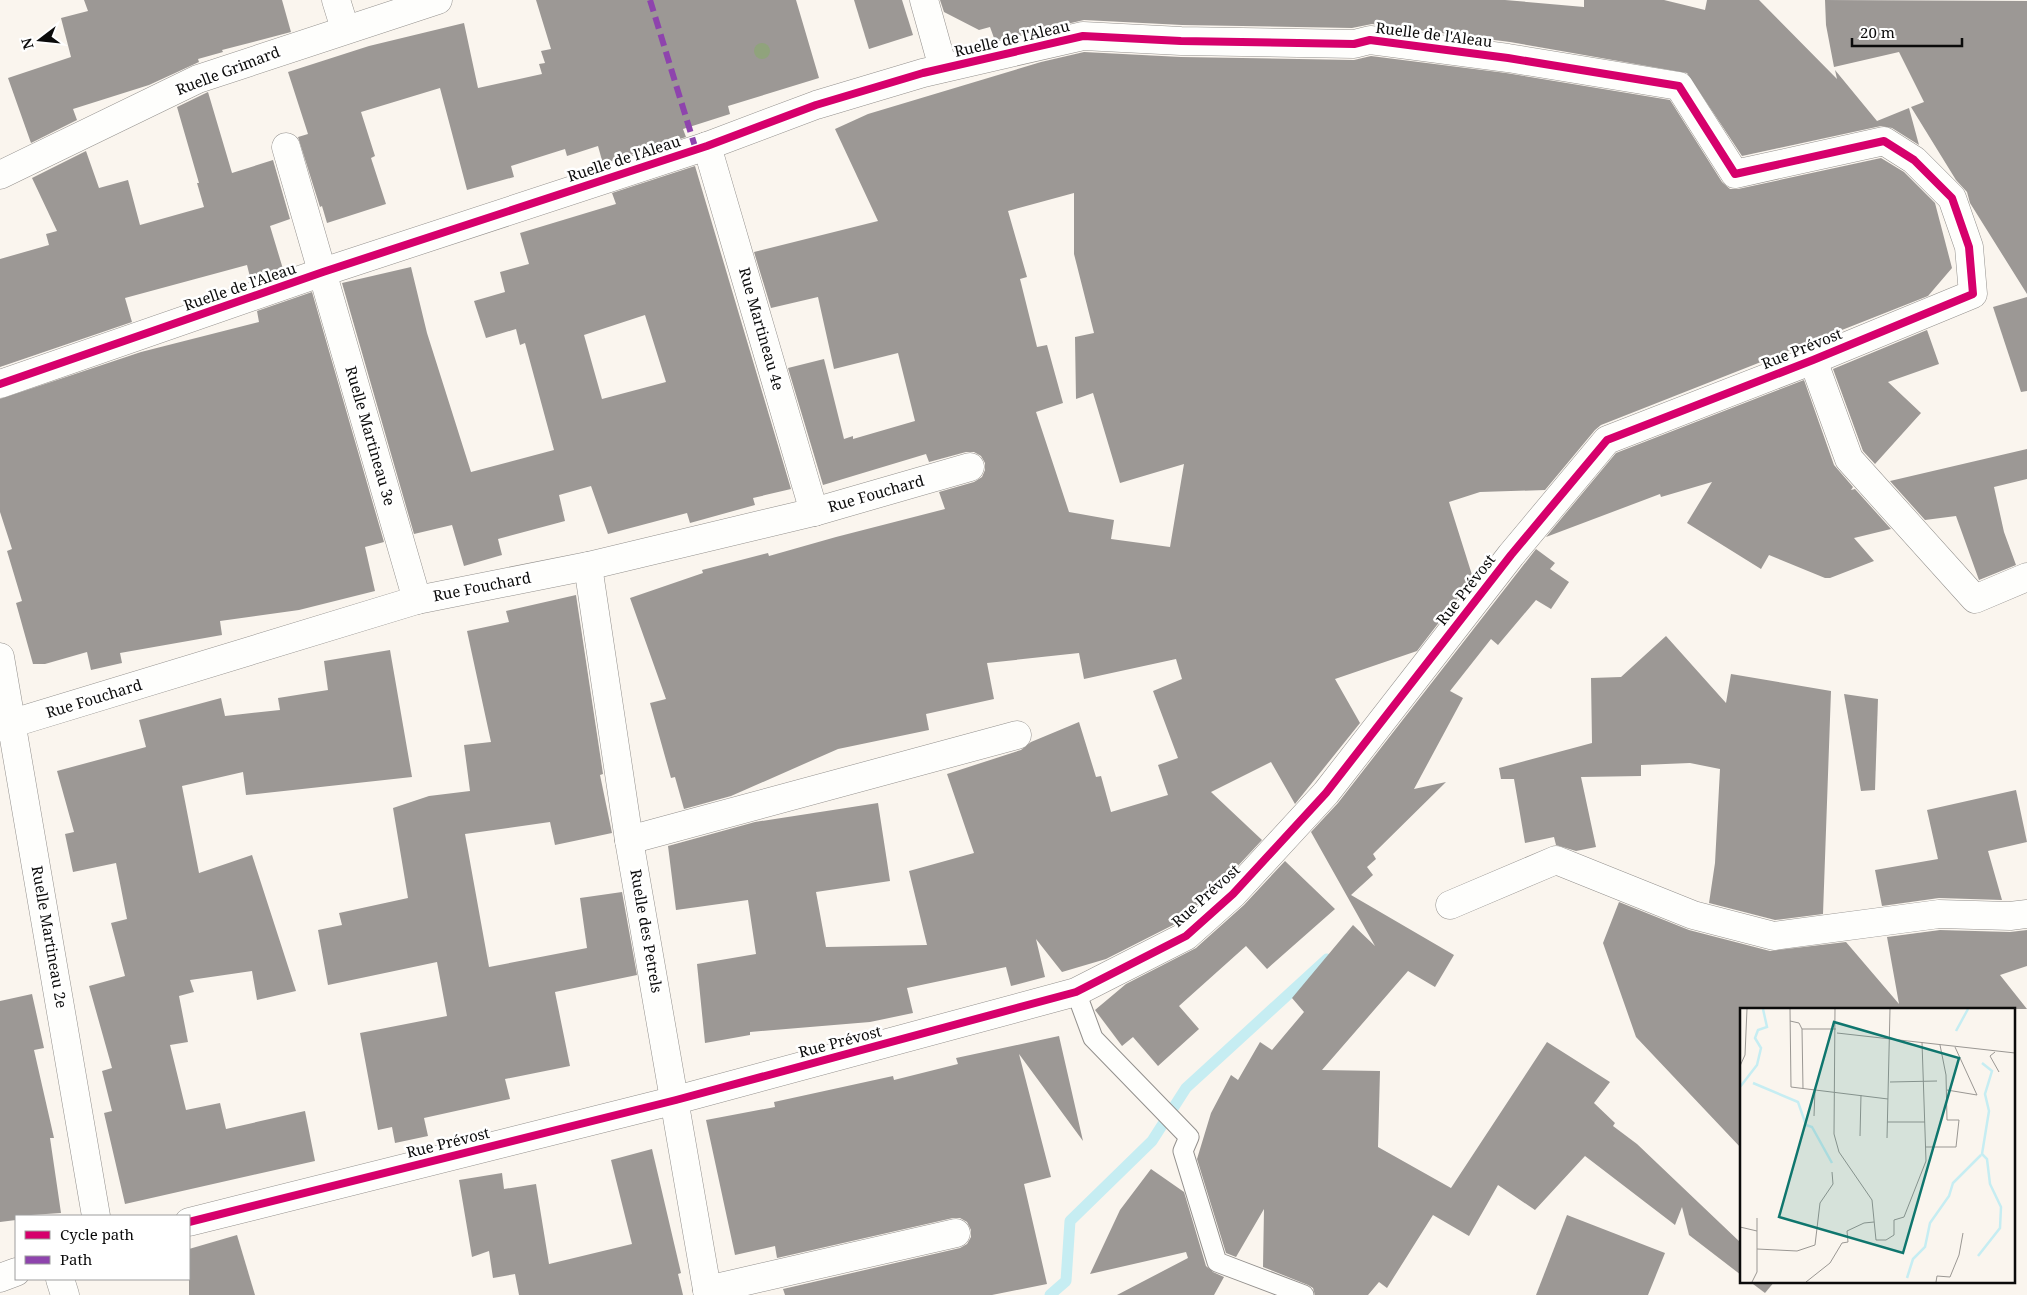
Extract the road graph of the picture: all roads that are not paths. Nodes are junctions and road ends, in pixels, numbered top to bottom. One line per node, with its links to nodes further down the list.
1 (336, 0): 4 (street)
2 (438, 0): 4 (street, Ruelle Grimard)
3 (924, 0): 5 (street)
4 (344, 29): 8 (street, Ruelle Grimard)
5 (943, 68): 6 (street, Ruelle de l'Aleau); 9 (street, Ruelle de l'Aleau)
6 (707, 146): 10 (street, Ruelle de l'Aleau); 14 (street, Rue Martineau 4e)
7 (286, 147): 10 (street, Ruelle Martineau 3e)
8 (0, 175)
9 (1969, 247): 11 (street, Rue Prévost)
10 (323, 272): 12 (street, Ruelle de l'Aleau); 17 (street, Ruelle Martineau 3e)
11 (1813, 360): 16 (street); 24 (street, Rue Prévost)
12 (0, 384)
13 (970, 467): 14 (street, Rue Fouchard)
14 (814, 512): 15 (street, Rue Fouchard)
15 (588, 566): 17 (street, Rue Fouchard); 21 (street, Ruelle des Petrels)
16 (2027, 577)
17 (417, 600): 19 (street, Rue Fouchard)
18 (0, 657): 19 (street, Ruelle Martineau 2e)
19 (6, 726): 26 (street, Ruelle Martineau 2e)
20 (1017, 735): 21 (street)
21 (630, 840): 25 (street, Ruelle des Petrels)
22 (1450, 905): 23 (street)
23 (2027, 914)
24 (1076, 992): 25 (street, Rue Prévost); 34 (lane)
25 (676, 1100): 27 (street, Rue Prévost); 32 (street, Ruelle des Petrels)
26 (96, 1215)
27 (190, 1222)
28 (956, 1234): 32 (street)
29 (15, 1272): 30 (street)
30 (0, 1278)
31 (60, 1280): 33 (street)
32 (708, 1292)
33 (65, 1295)
34 (1304, 1295)

